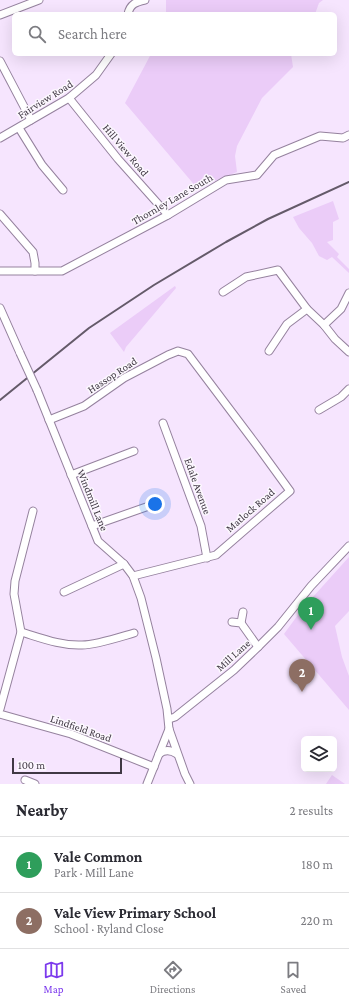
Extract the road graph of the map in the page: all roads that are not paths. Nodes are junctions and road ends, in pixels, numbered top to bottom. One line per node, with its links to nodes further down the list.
1 (39, 0): 4 (street)
2 (145, 0): 3 (street)
3 (129, 12)
4 (0, 15)
5 (110, 56): 7 (street, Fairview Road)
6 (0, 61): 8 (street)
7 (69, 98): 8 (street, Fairview Road); 14 (street, Hill View Road)
8 (31, 120): 9 (street, Fairview Road)
9 (19, 128): 11 (street, Fairview Road); 12 (street)
10 (349, 135): 14 (street, Thornley Lane South)
11 (0, 138)
12 (63, 190)
13 (0, 214): 16 (street)
14 (168, 215): 16 (street, Thornley Lane South)
15 (0, 271): 16 (street, Thornley Lane South)
16 (35, 271)
17 (223, 292): 20 (street)
18 (349, 293): 21 (street)
19 (0, 308): 27 (street, Windmill Lane, bridge)
20 (307, 309): 21 (street); 22 (street)
21 (324, 325): 23 (street)
22 (269, 351)
23 (349, 352)
24 (188, 354): 27 (street, Hassop Road); 35 (street, Matlock Road)
25 (349, 389): 26 (street)
26 (319, 410)
27 (49, 420): 30 (street, Windmill Lane)
28 (163, 424): 35 (street, Edale Avenue)
29 (134, 451): 30 (street)
30 (71, 475): 33 (street, Windmill Lane)
31 (149, 506): 33 (street)
32 (33, 511): 42 (street)
33 (92, 526): 36 (street, Windmill Lane)
34 (349, 546): 44 (street, Mill Lane)
35 (207, 558): 37 (street, Matlock Road)
36 (124, 564): 37 (street, Windmill Lane); 38 (street)
37 (133, 576): 47 (street, Windmill Lane)
38 (64, 592)
39 (244, 612): 41 (street)
40 (232, 622): 41 (street)
41 (241, 622): 44 (street)
42 (21, 632): 43 (street); 45 (street)
43 (134, 633)
44 (258, 647): 47 (street, Mill Lane)
45 (0, 709)
46 (0, 714): 51 (street, Lindfield Road)
47 (168, 718): 48 (street)
48 (169, 729): 49 (street); 50 (street)
49 (159, 754): 50 (street); 51 (street)
50 (177, 754): 55 (street)
51 (154, 767): 54 (street)
52 (25, 780): 53 (street)
53 (35, 784)
54 (147, 784)
55 (190, 784)

